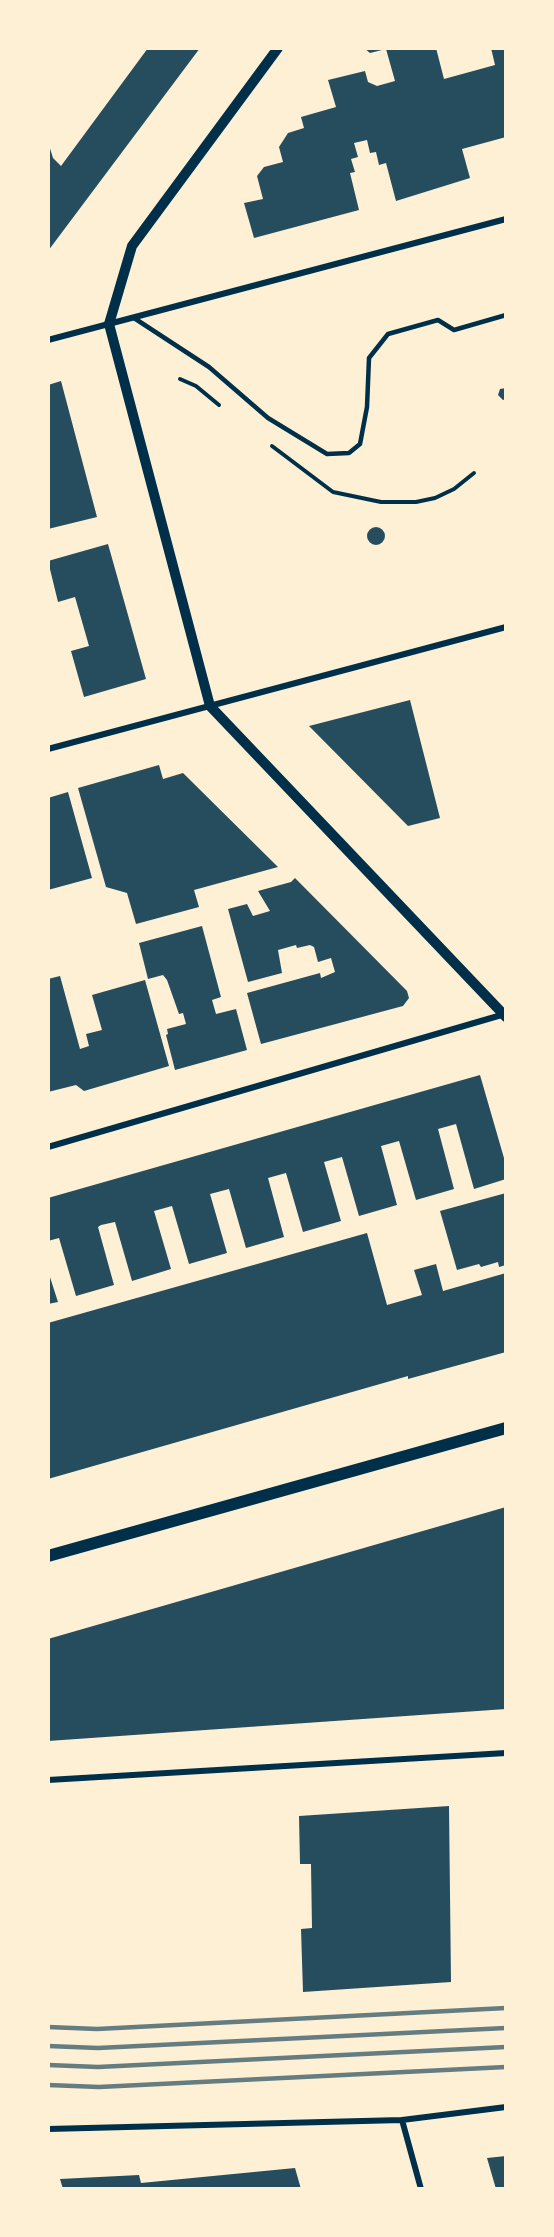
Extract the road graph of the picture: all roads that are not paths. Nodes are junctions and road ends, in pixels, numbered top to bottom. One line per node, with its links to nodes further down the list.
1 (278, 48): 5 (street)
2 (506, 219): 4 (street)
3 (506, 315): 4 (lane)
4 (134, 318): 5 (street)
5 (109, 324): 6 (street); 8 (street)
6 (48, 340)
7 (506, 627): 8 (street)
8 (210, 706): 9 (street); 10 (street)
9 (48, 749)
10 (505, 1015): 11 (street)
11 (48, 1147)
12 (506, 1428): 13 (main road)
13 (48, 1556)
14 (506, 1753): 15 (street)
15 (48, 1780)
16 (506, 2107): 17 (street)
17 (402, 2120): 18 (street); 19 (street)
18 (48, 2129)
19 (421, 2189)

